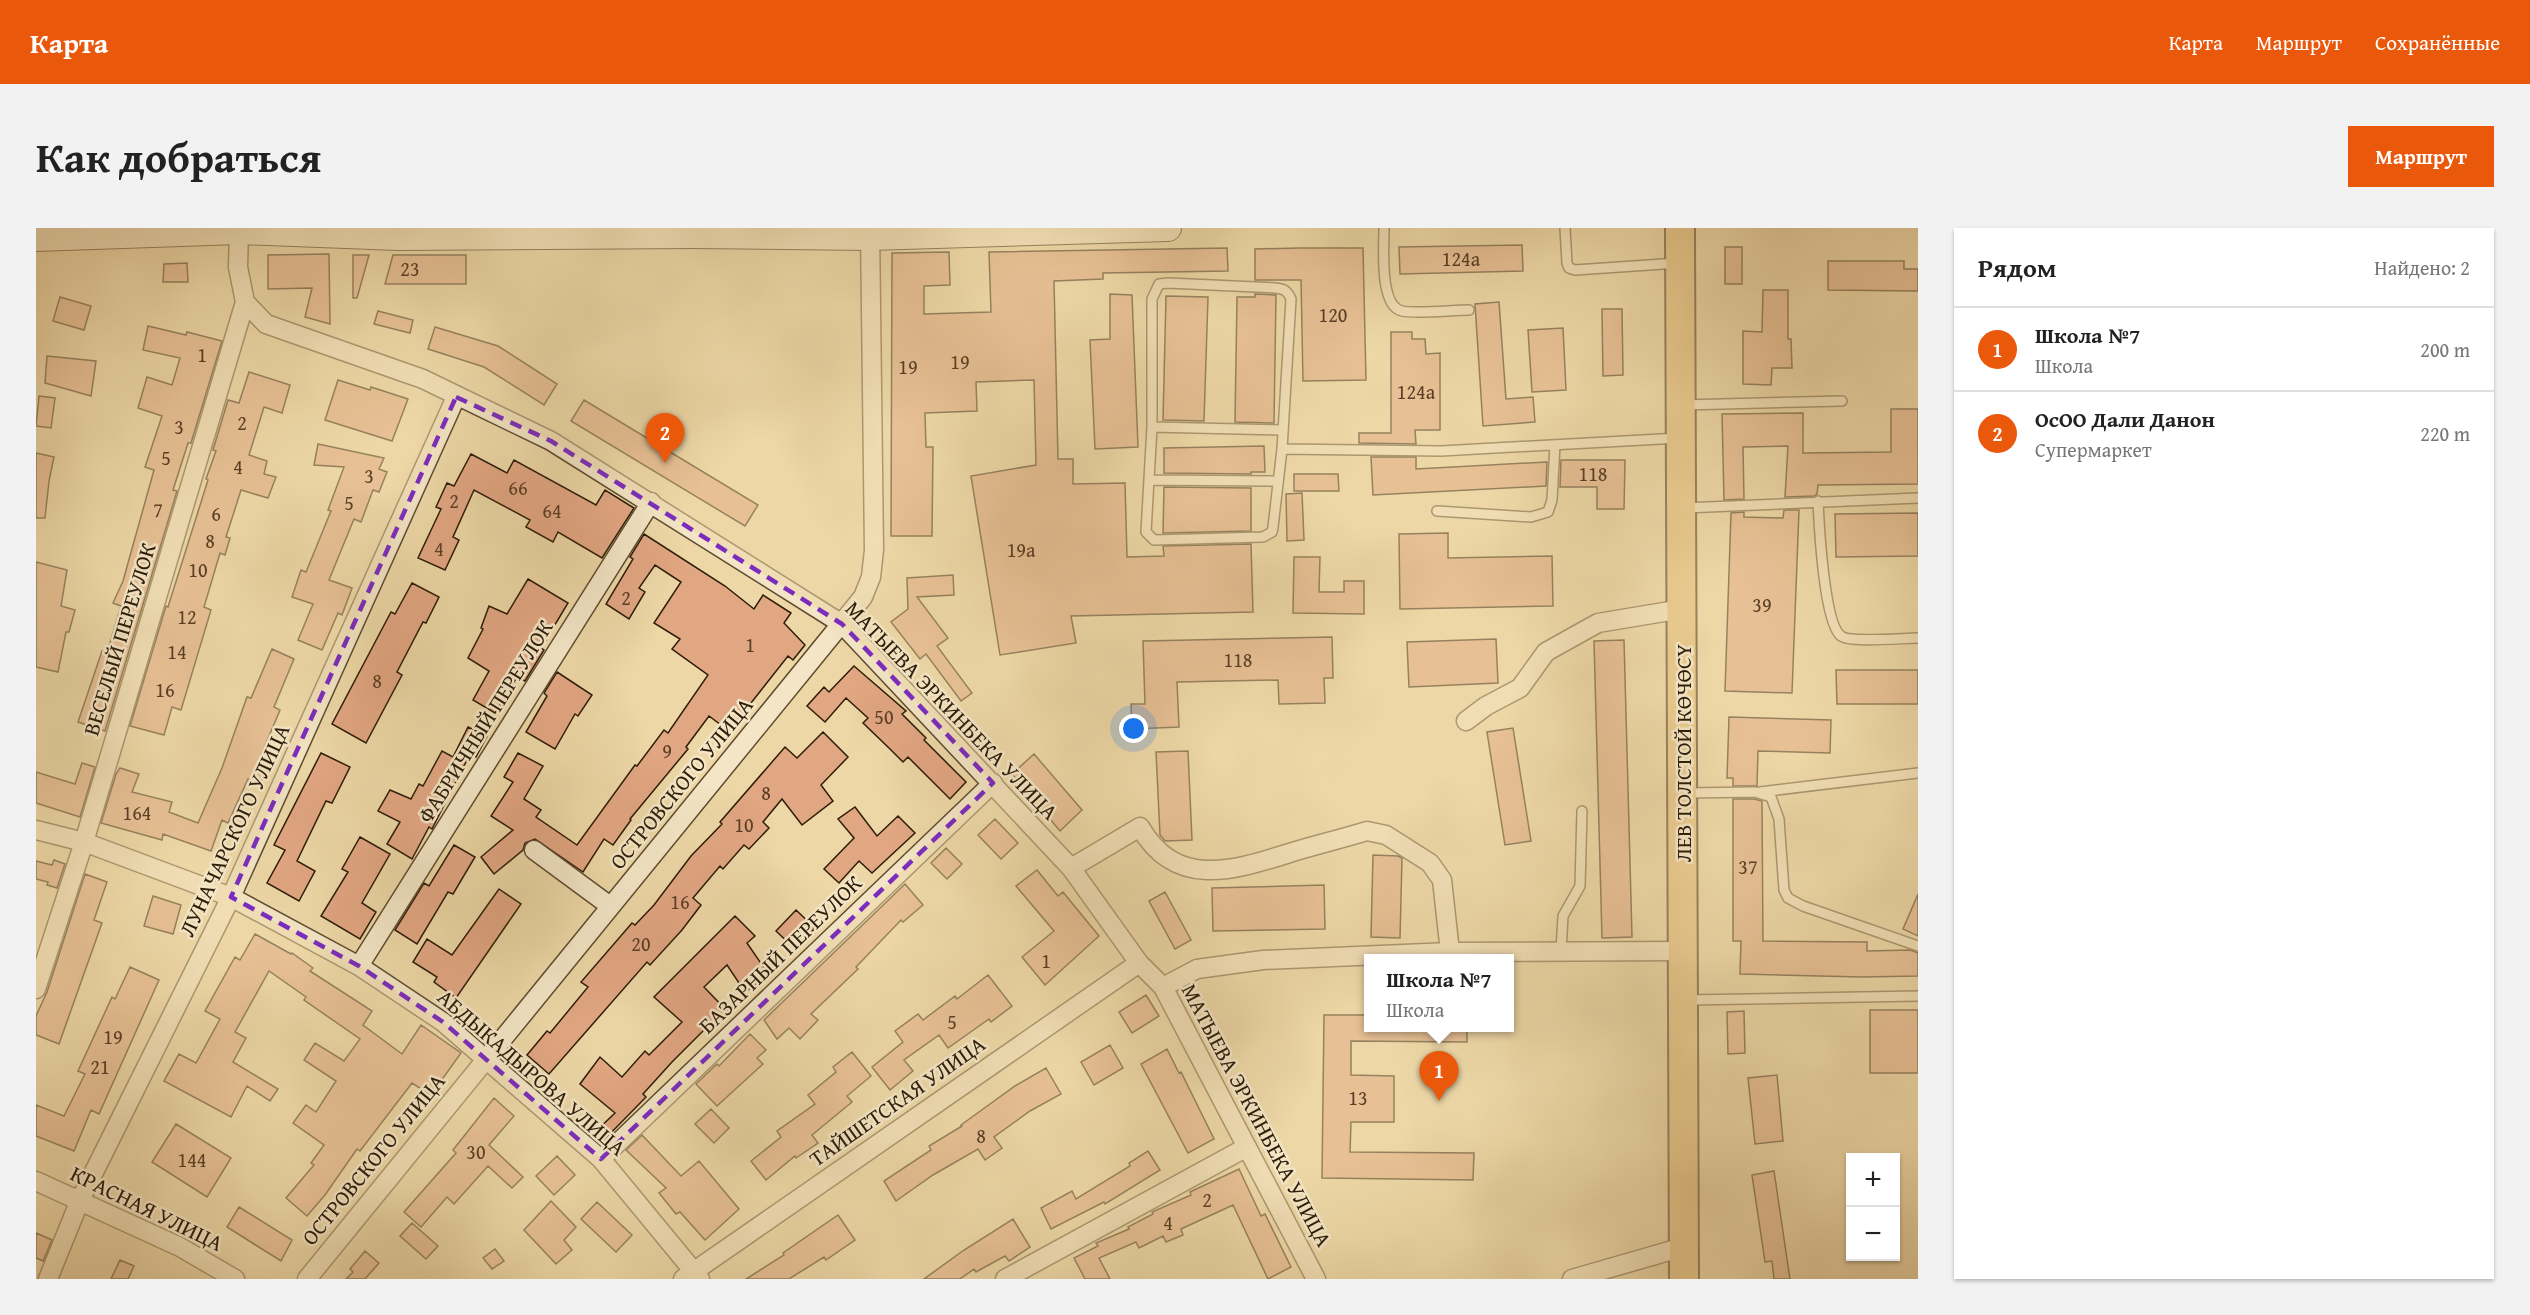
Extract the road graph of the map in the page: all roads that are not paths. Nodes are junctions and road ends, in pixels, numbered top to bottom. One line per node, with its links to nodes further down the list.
1 (1168, 228): 5 (main road)
2 (1384, 228): 12 (lane)
3 (1565, 228): 10 (lane)
4 (1680, 228): 10 (main road, ЛЕВ ТОЛСТОЙ КӨЧӨСҮ)
5 (1101, 229): 7 (main road)
6 (239, 231): 8 (main road); 9 (main road); 11 (street)
7 (972, 232): 8 (main road)
8 (870, 233): 29 (street, ОСТРОВСКОГО УЛИЦА)
9 (36, 238)
10 (1680, 262): 15 (main road, ЛЕВ ТОЛСТОЙ КӨЧӨСҮ)
11 (245, 302): 13 (street, МАТЫЕВА ЭРКИНБЕКА УЛИЦА); 38 (street, ВЕСЕЛЫЙ ПЕРЕУЛОК)
12 (1469, 310)
13 (456, 397): 25 (street, МАТЫЕВА ЭРКИНБЕКА УЛИЦА); 41 (street, ЛУНАЧАРСКОГО УЛИЦА)
14 (1842, 401): 15 (lane)
15 (1682, 405): 18 (main road, ЛЕВ ТОЛСТОЙ КӨЧӨСҮ)
16 (1152, 427): 17 (lane); 17 (lane); 21 (lane)
17 (1283, 430): 20 (lane)
18 (1681, 438): 19 (lane); 26 (main road, ЛЕВ ТОЛСТОЙ КӨЧӨСҮ)
19 (1555, 445): 20 (lane); 27 (lane)
20 (1282, 449): 22 (lane)
21 (1149, 480): 22 (lane); 22 (lane)
22 (1278, 481)
23 (1918, 498): 24 (lane)
24 (1818, 501): 26 (lane); 30 (lane)
25 (651, 502): 29 (street, МАТЫЕВА ЭРКИНБЕКА УЛИЦА); 50 (street, ФАБРИЧНЫЙ ПЕРЕУЛОК)
26 (1682, 508): 28 (main road, ЛЕВ ТОЛСТОЙ КӨЧӨСҮ)
27 (1437, 511)
28 (1682, 609): 31 (street); 35 (main road, ЛЕВ ТОЛСТОЙ КӨЧӨСҮ)
29 (842, 624): 33 (street, МАТЫЕВА ЭРКИНБЕКА УЛИЦА); 42 (street, ОСТРОВСКОГО УЛИЦА)
30 (1918, 638)
31 (1466, 721)
32 (1918, 773): 34 (lane)
33 (993, 783): 40 (street, МАТЫЕВА ЭРКИНБЕКА УЛИЦА); 57 (street, БАЗАРНЫЙ ПЕРЕУЛОК)
34 (1755, 792): 35 (lane); 43 (lane)
35 (1683, 793): 45 (main road, ЛЕВ ТОЛСТОЙ КӨЧӨСҮ)
36 (1582, 811): 44 (lane)
37 (36, 830): 38 (street, АБДЫКАДЫРОВА УЛИЦА)
38 (84, 842): 41 (street, АБДЫКАДЫРОВА УЛИЦА); 52 (street, ВЕСЕЛЫЙ ПЕРЕУЛОК)
39 (534, 850): 42 (street)
40 (1071, 868): 46 (street); 49 (street, МАТЫЕВА ЭРКИНБЕКА УЛИЦА)
41 (231, 897): 50 (street, АБДЫКАДЫРОВА УЛИЦА); 59 (street, ЛУНАЧАРСКОГО УЛИЦА)
42 (610, 906): 55 (street, ОСТРОВСКОГО УЛИЦА)
43 (1918, 946)
44 (1561, 951): 45 (street); 46 (street)
45 (1684, 951): 54 (main road, ЛЕВ ТОЛСТОЙ КӨЧӨСҮ)
46 (1450, 952): 47 (street)
47 (1409, 954)
48 (1364, 956): 51 (street)
49 (1139, 963): 51 (street, МАТЫЕВА ЭРКИНБЕКА УЛИЦА); 61 (street, ТАЙШЕТСКАЯ УЛИЦА)
50 (359, 966): 55 (street, АБДЫКАДЫРОВА УЛИЦА)
51 (1163, 987): 56 (street, МАТЫЕВА ЭРКИНБЕКА УЛИЦА)
52 (36, 989)
53 (1918, 996): 54 (lane)
54 (1684, 1000): 60 (main road, ЛЕВ ТОЛСТОЙ КӨЧӨСҮ)
55 (486, 1058): 57 (street, АБДЫКАДЫРОВА УЛИЦА); 64 (street, ОСТРОВСКОГО УЛИЦА)
56 (1247, 1147): 65 (street); 66 (street, МАТЫЕВА ЭРКИНБЕКА УЛИЦА)
57 (601, 1159): 61 (street, АБДЫКАДЫРОВА УЛИЦА)
58 (36, 1181): 59 (street, КРАСНАЯ УЛИЦА)
59 (80, 1200): 62 (street, ЛУНАЧАРСКОГО УЛИЦА); 63 (street, КРАСНАЯ УЛИЦА)
60 (1683, 1247): 67 (street); 68 (main road, ЛЕВ ТОЛСТОЙ КӨЧӨСҮ)
61 (692, 1276)
62 (48, 1279)
63 (235, 1279)
64 (307, 1279)
65 (1005, 1279)
66 (1316, 1279)
67 (1572, 1279)
68 (1684, 1279)

